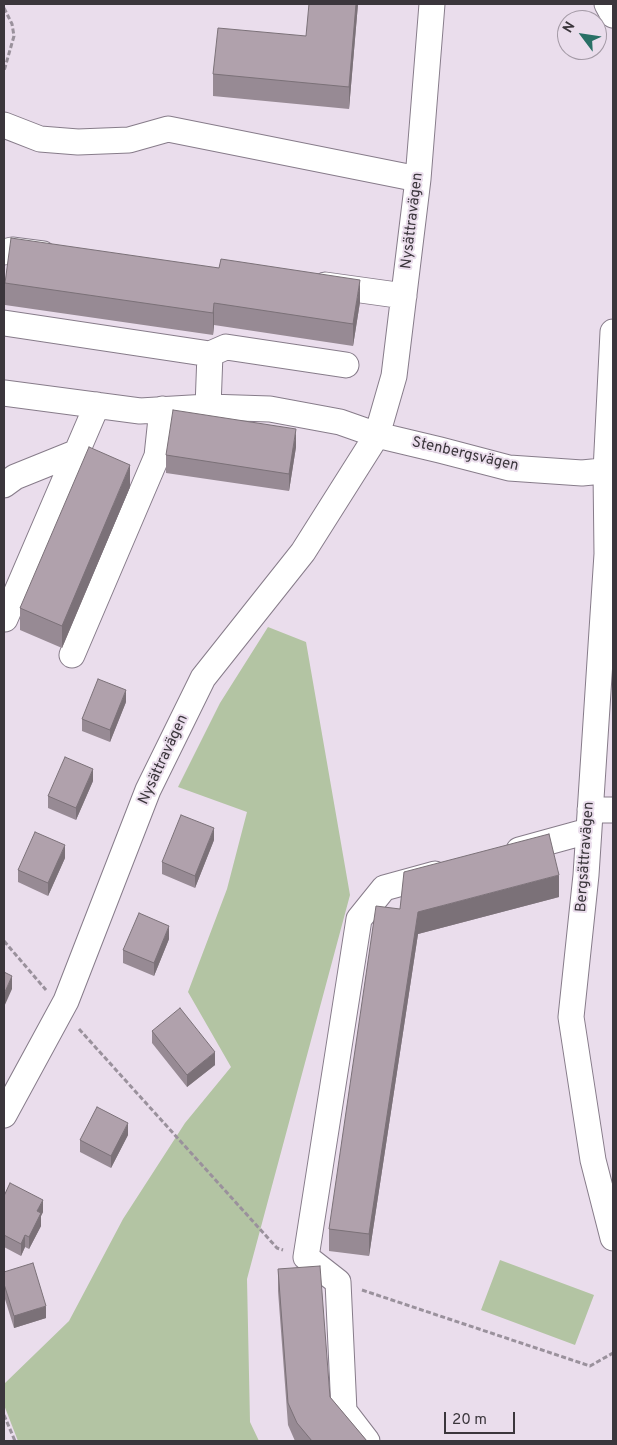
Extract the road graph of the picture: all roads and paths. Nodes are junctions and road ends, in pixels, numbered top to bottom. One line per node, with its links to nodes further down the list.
1 (432, 4): 7 (street, Nysättravägen)
2 (607, 4): 4 (street)
3 (4, 8): 5 (path)
4 (613, 15)
5 (4, 71)
6 (4, 125): 7 (street)
7 (418, 179): 11 (street, Nysättravägen)
8 (4, 252): 9 (street)
9 (61, 256)
10 (299, 281): 11 (street)
11 (404, 296): 20 (street, Nysättravägen)
12 (4, 323): 14 (street)
13 (613, 332): 22 (street, Bergsättravägen)
14 (210, 354): 15 (street); 18 (street)
15 (346, 365)
16 (4, 394): 17 (street)
17 (97, 406): 19 (street); 21 (street)
18 (208, 407): 19 (street); 20 (street)
19 (162, 409): 25 (street)
20 (377, 435): 22 (street, Stenbergsvägen); 30 (street, Nysättravägen)
21 (76, 452): 23 (street); 24 (street)
22 (610, 471): 26 (street, Bergsättravägen)
23 (4, 485)
24 (5, 619)
25 (72, 656)
26 (597, 817): 27 (street); 32 (street, Bergsättravägen)
27 (496, 857)
28 (459, 868): 33 (street)
29 (4, 941): 30 (path)
30 (62, 1009): 31 (street, Nysättravägen); 33 (path)
31 (4, 1115)
32 (613, 1238)
33 (306, 1257): 34 (street)
34 (338, 1282): 35 (path); 38 (street)
35 (613, 1353)
36 (4, 1415): 37 (path)
37 (15, 1441)
38 (367, 1441)

